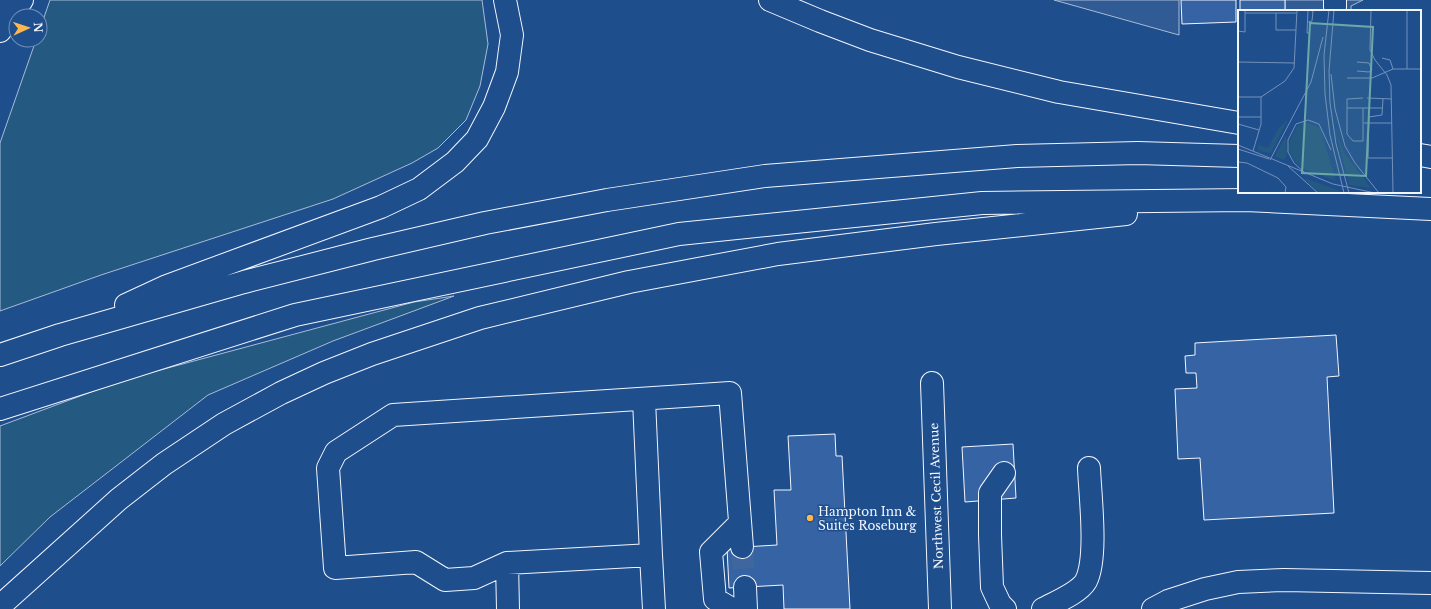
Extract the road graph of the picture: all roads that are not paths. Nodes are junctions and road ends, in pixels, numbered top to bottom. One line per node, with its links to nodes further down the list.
1 (7, 0): 5 (main road)
2 (22, 0): 6 (main road)
3 (505, 0): 15 (main road)
4 (770, 0): 7 (main road)
5 (0, 20)
6 (0, 31)
7 (1238, 123)
8 (1421, 155): 10 (main road)
9 (1238, 156): 15 (main road)
10 (1431, 157)
11 (1421, 165): 12 (main road)
12 (1431, 166)
13 (1246, 200): 14 (main road); 19 (main road); 28 (main road)
14 (1431, 209)
15 (60, 336): 16 (main road)
16 (0, 356)
17 (932, 384): 33 (main road, Northwest Cecil Avenue)
18 (644, 400): 22 (main road); 24 (main road); 25 (main road)
19 (0, 409)
20 (1089, 468): 35 (main road)
21 (1004, 473): 34 (main road)
22 (740, 523): 23 (main road); 31 (main road)
23 (742, 547)
24 (651, 555): 25 (main road); 30 (main road)
25 (507, 563): 29 (main road)
26 (1431, 583): 36 (main road)
27 (745, 587): 32 (main road)
28 (0, 606)
29 (508, 609)
30 (654, 609)
31 (732, 609)
32 (746, 609)
33 (940, 609)
34 (1005, 609)
35 (1043, 609)
36 (1153, 609)

